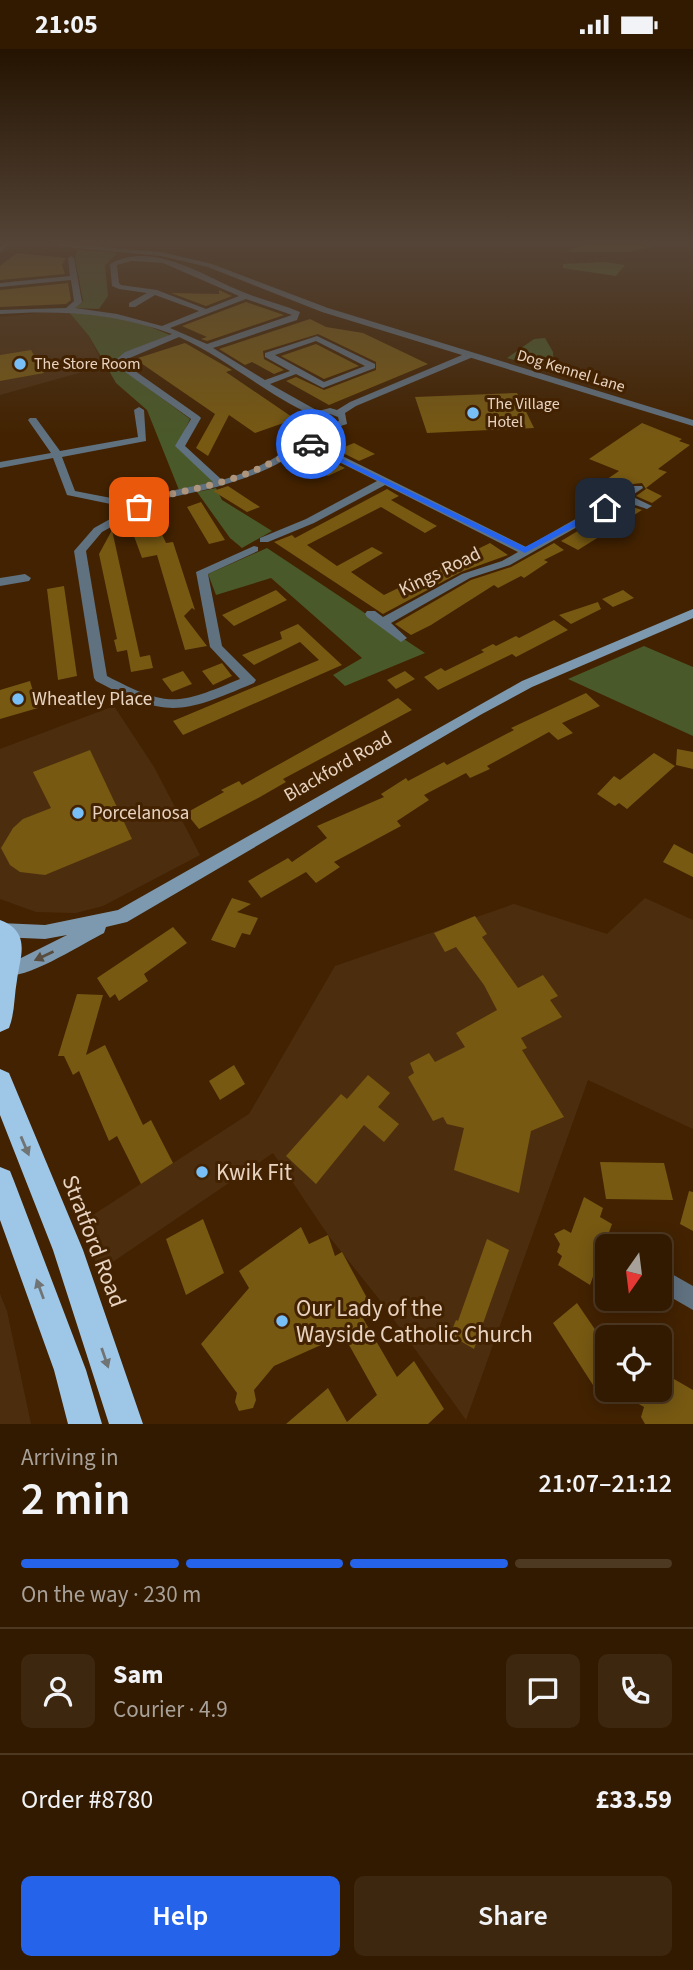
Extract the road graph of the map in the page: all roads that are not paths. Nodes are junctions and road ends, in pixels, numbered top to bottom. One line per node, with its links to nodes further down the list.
1 (197, 308): 6 (street)
2 (213, 308): 6 (street)
3 (284, 308): 10 (street)
4 (321, 308): 11 (street, Dog Kennel Lane)
5 (69, 309): 7 (street); 8 (street)
6 (205, 311): 8 (street)
7 (0, 312)
8 (163, 328): 9 (street)
9 (178, 335): 10 (street); 23 (street)
10 (204, 348): 13 (street)
11 (470, 355): 15 (street); 18 (street, Dog Kennel Lane)
12 (297, 371): 12 (street); 13 (street)
13 (262, 384): 17 (street)
14 (139, 410): 20 (street)
15 (338, 413): 17 (street); 17 (street)
16 (33, 420): 20 (street)
17 (319, 420): 19 (street)
18 (693, 422)
19 (307, 442): 22 (street); 23 (street)
20 (56, 455): 21 (street); 27 (street)
21 (0, 465)
22 (383, 482): 28 (street); 30 (street)
23 (221, 484): 27 (street)
24 (638, 488): 25 (street, Kings Road)
25 (625, 498): 26 (street); 30 (street, Kings Road)
26 (648, 506)
27 (139, 507): 29 (street)
28 (264, 540)
29 (254, 549)
30 (525, 551): 35 (street, Kings Road)
31 (25, 578): 32 (street)
32 (0, 582)
33 (693, 613): 37 (main road, Blackford Road)
34 (372, 614): 35 (street)
35 (383, 622): 36 (street)
36 (401, 638)
37 (121, 917): 38 (main road, Blackford Road); 39 (main road, one-way to 39)
38 (0, 930): 39 (highway)
39 (5, 976): 40 (highway)
40 (0, 1020)
41 (0, 1082): 46 (highway, Stratford Road, one-way to 46)
42 (0, 1181): 45 (highway, one-way to 42)
43 (672, 1286): 44 (street)
44 (693, 1299)
45 (85, 1424)
46 (126, 1424)

